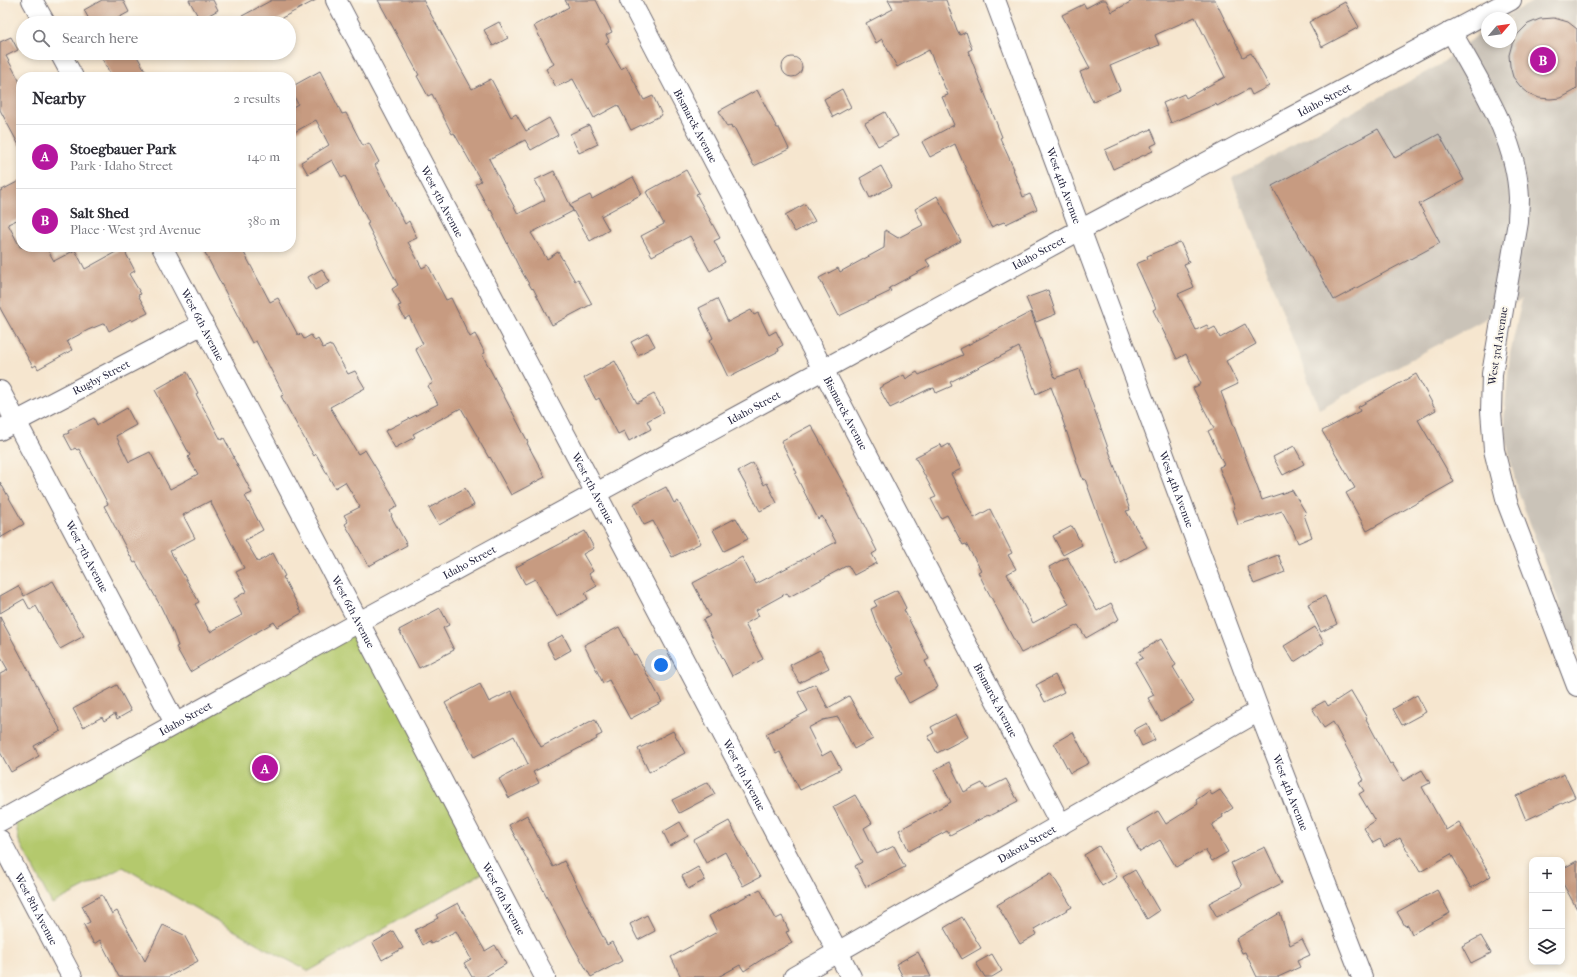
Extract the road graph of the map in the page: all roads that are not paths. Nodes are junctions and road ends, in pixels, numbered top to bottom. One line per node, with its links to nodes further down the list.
1 (32, 0): 6 (street)
2 (336, 0): 16 (street, West 5th Avenue)
3 (630, 0): 13 (street, Bismarck Avenue)
4 (995, 0): 10 (street, West 4th Avenue)
5 (1511, 0): 7 (street, Idaho Street)
6 (40, 16)
7 (1451, 31): 10 (street, Idaho Street); 18 (street, West 3rd Avenue)
8 (64, 60): 9 (street)
9 (70, 72)
10 (1080, 230): 13 (street, Idaho Street); 19 (street, West 4th Avenue)
11 (165, 252): 12 (street, West 6th Avenue)
12 (203, 324): 15 (street, Rugby Street); 17 (street, West 6th Avenue)
13 (823, 370): 16 (street, Idaho Street); 22 (street, Bismarck Avenue)
14 (0, 391): 15 (street, West 7th Avenue)
15 (8, 425): 20 (street, West 7th Avenue)
16 (596, 494): 17 (street, Idaho Street); 24 (street, West 5th Avenue)
17 (359, 622): 20 (street, Idaho Street); 26 (street, West 6th Avenue)
18 (1577, 686)
19 (1259, 711): 22 (street, Dakota Street); 29 (street, West 4th Avenue)
20 (175, 723): 21 (street, Idaho Street)
21 (0, 821)
22 (1061, 825): 24 (street, Dakota Street)
23 (0, 840): 25 (street, West 8th Avenue)
24 (838, 953): 27 (street, Dakota Street); 28 (street, West 5th Avenue)
25 (72, 977)
26 (545, 977)
27 (794, 977)
28 (850, 977)
29 (1362, 977)

